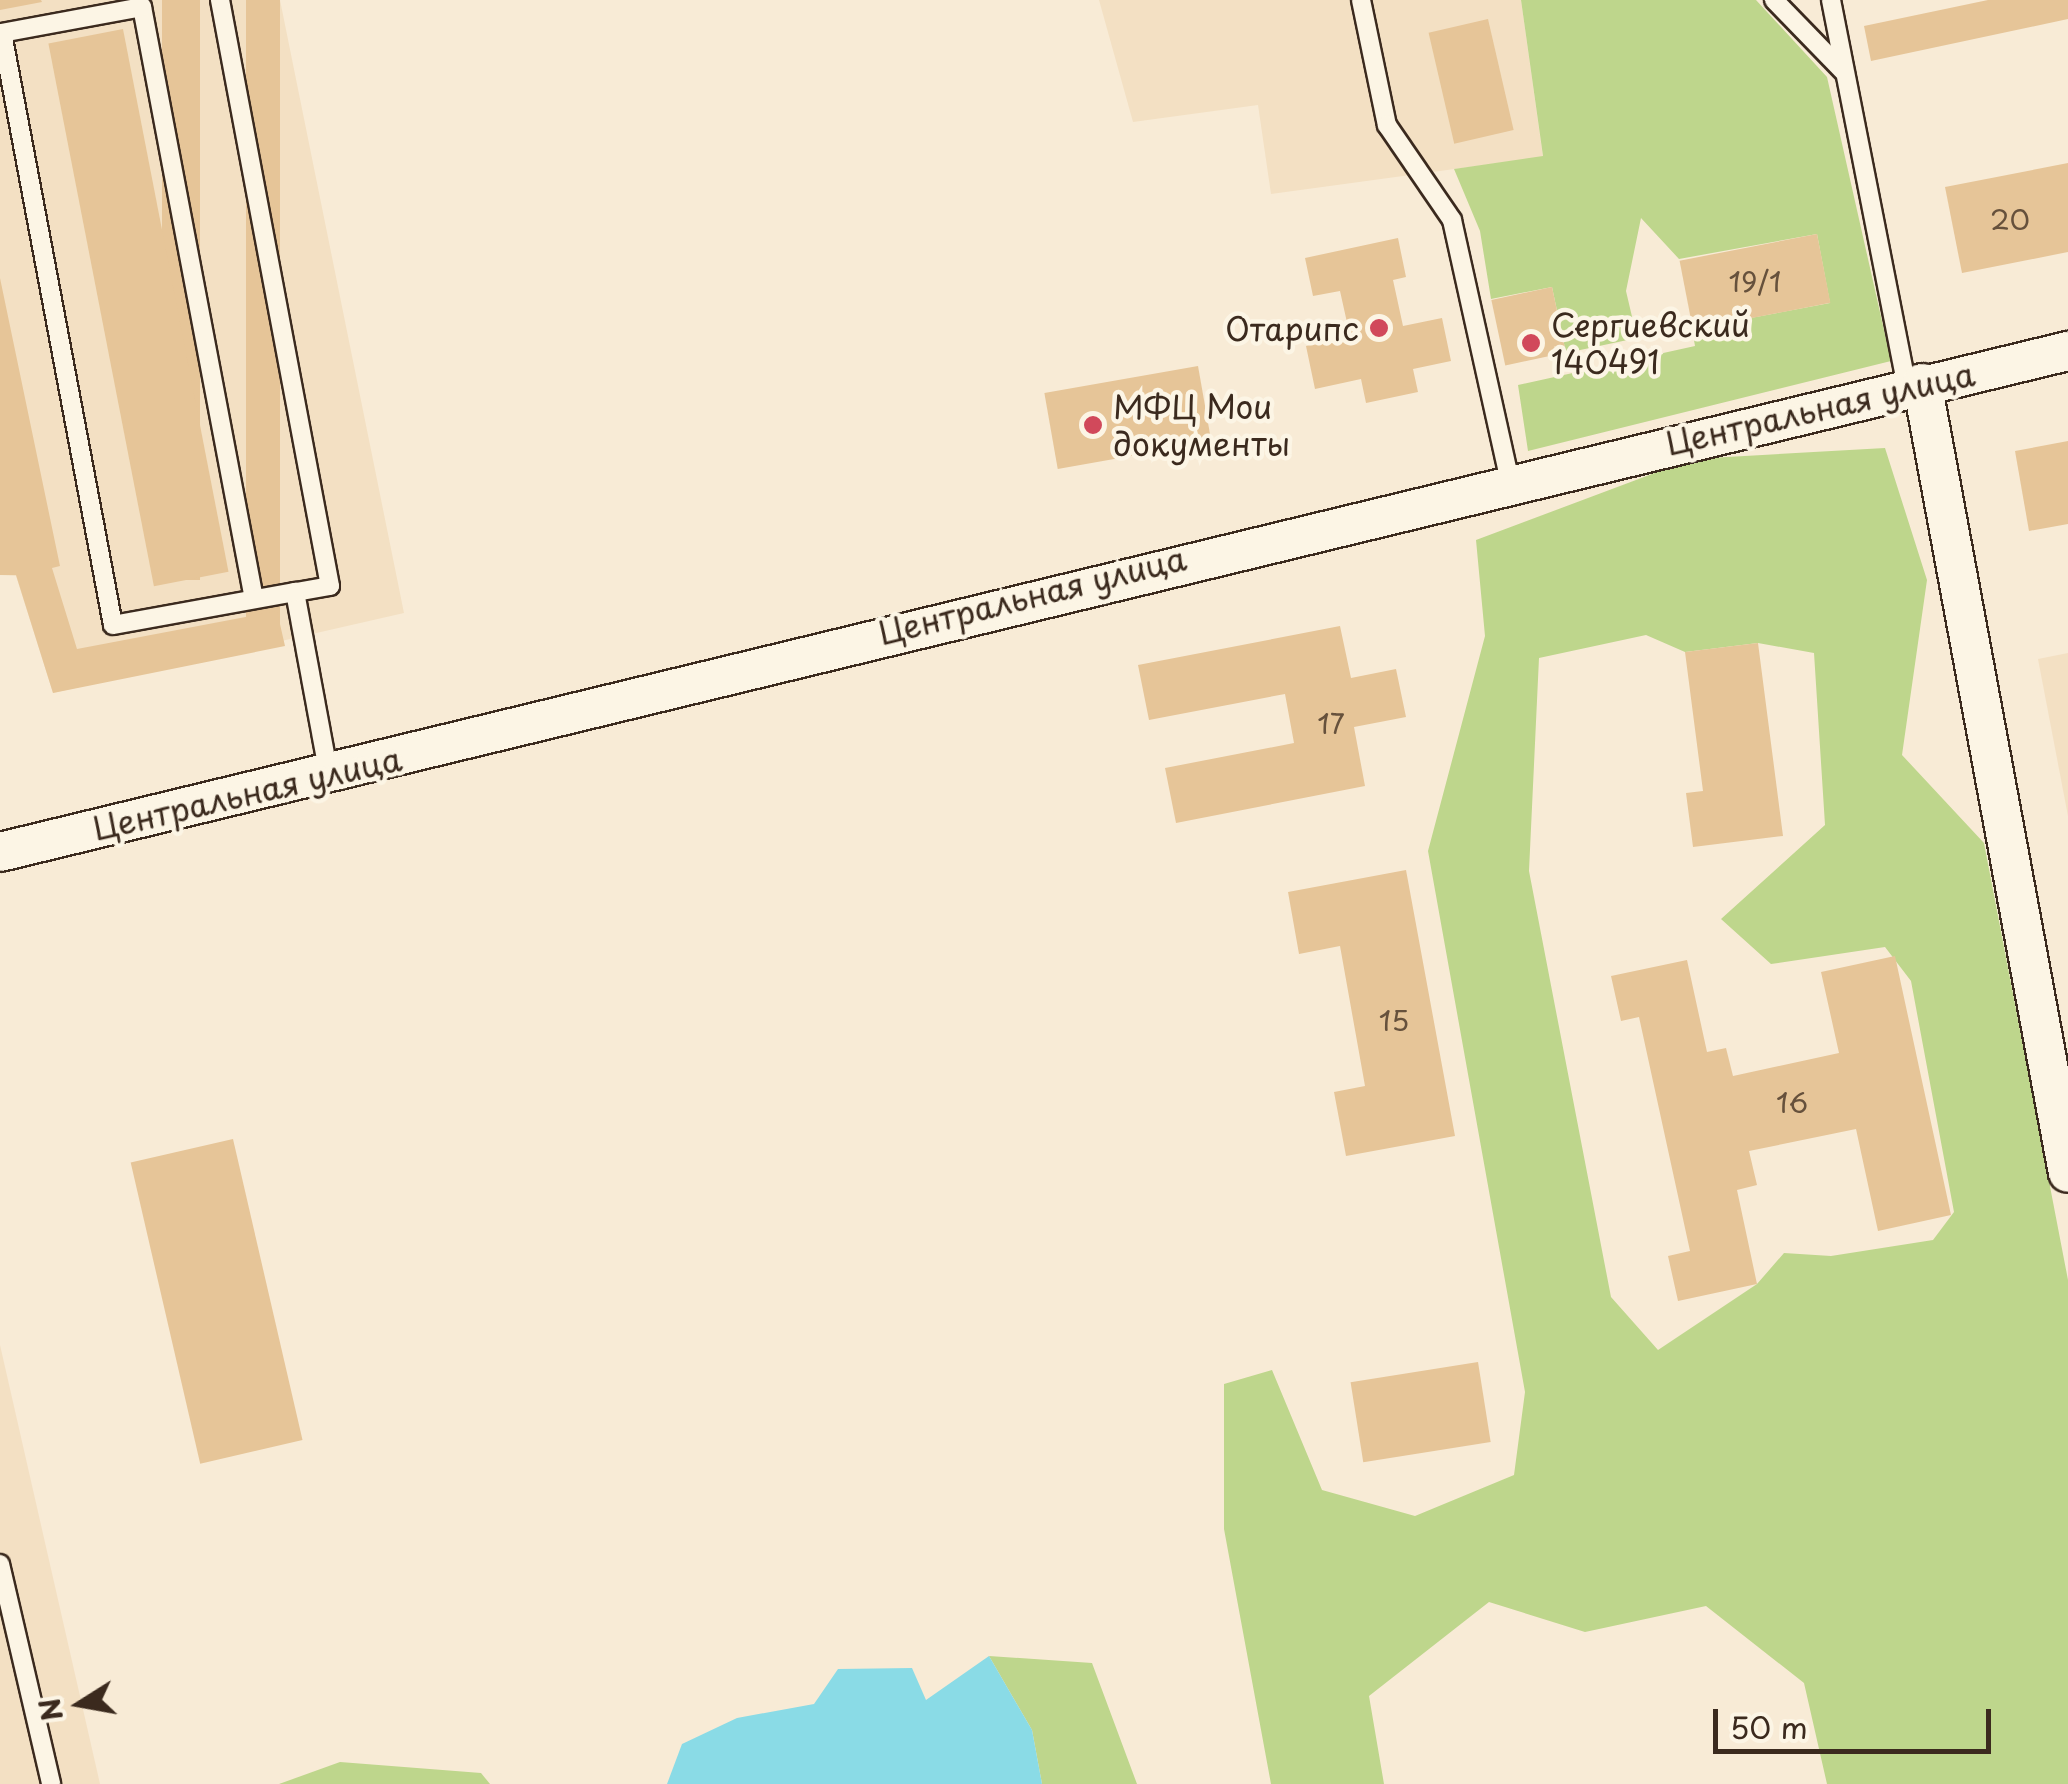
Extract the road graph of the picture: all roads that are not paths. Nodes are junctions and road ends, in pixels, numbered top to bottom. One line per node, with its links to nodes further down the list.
1 (220, 0): 9 (lane)
2 (1362, 0): 8 (lane)
3 (1774, 0): 5 (lane)
4 (1831, 0): 5 (lane)
5 (1843, 71): 7 (lane)
6 (2068, 351): 7 (street, Центральная улица)
7 (1914, 385): 8 (street, Центральная улица); 13 (street)
8 (1510, 481): 11 (street, Центральная улица)
9 (295, 592): 10 (lane); 11 (lane)
10 (254, 598): 10 (lane)
11 (328, 770): 12 (street, Центральная улица)
12 (0, 852)
13 (2068, 1173)
14 (0, 1564): 15 (lane)
15 (51, 1784)

